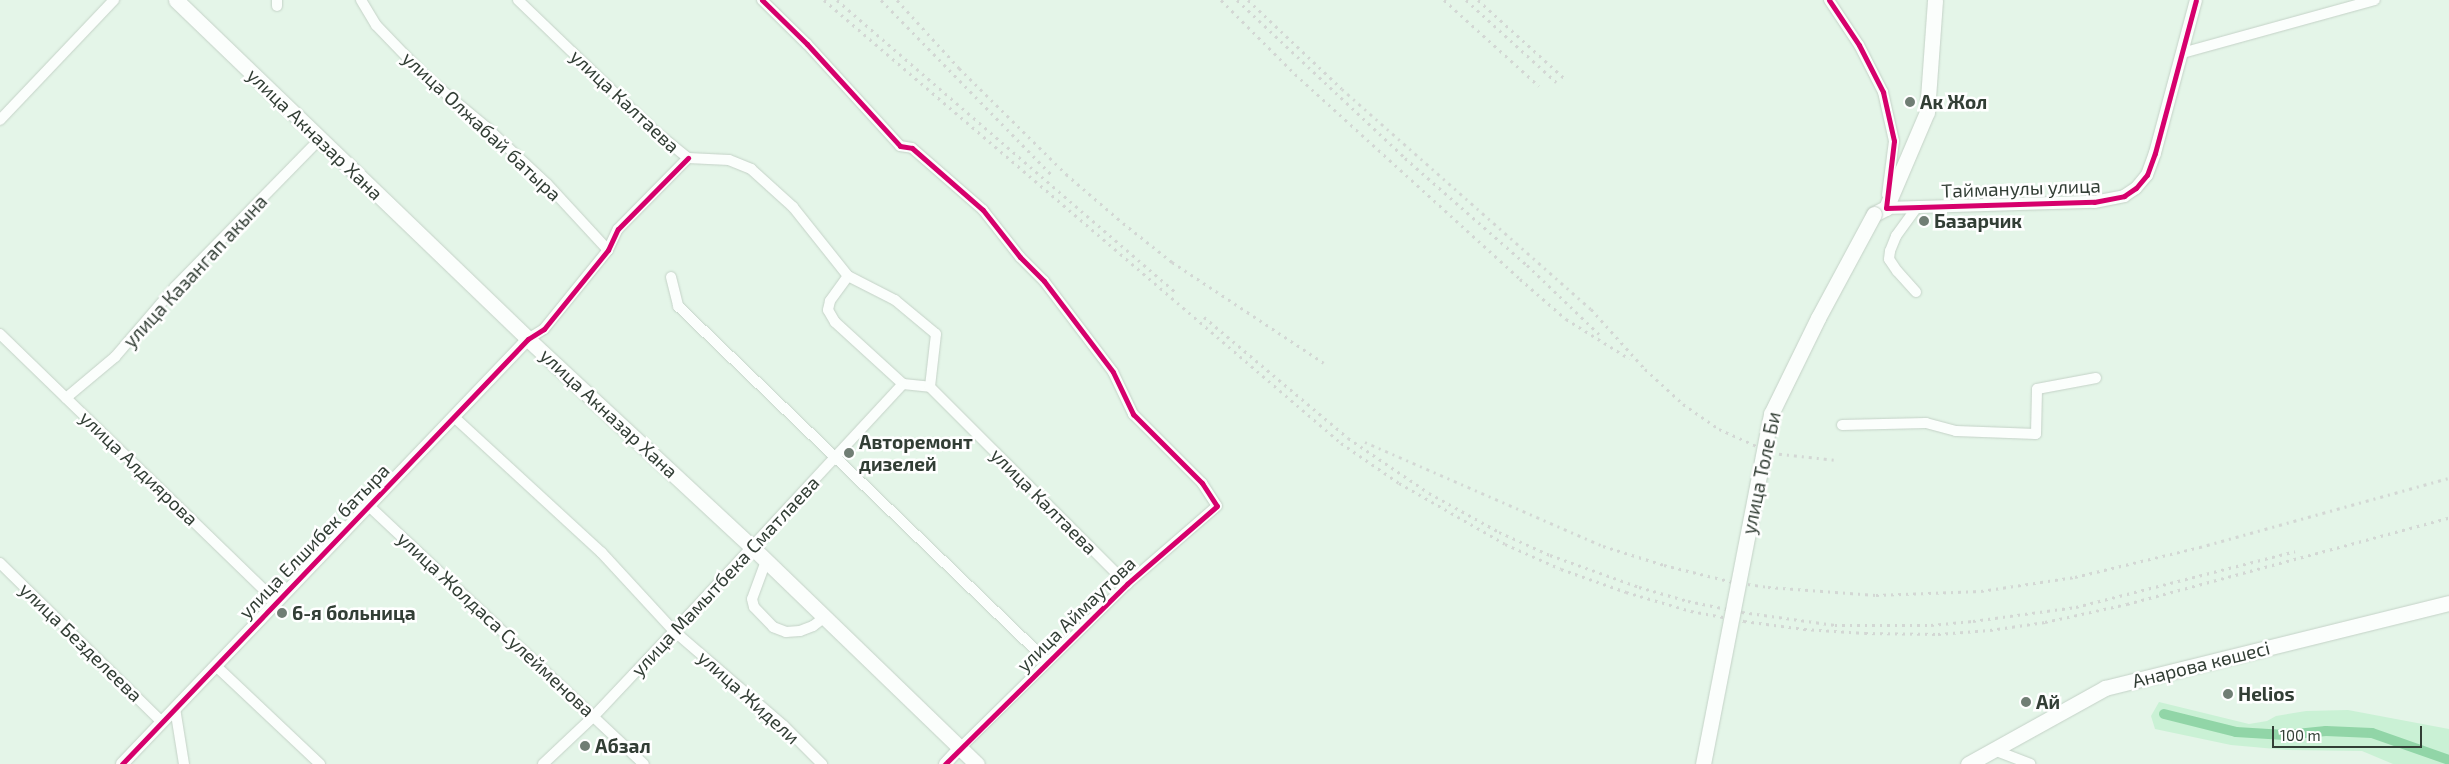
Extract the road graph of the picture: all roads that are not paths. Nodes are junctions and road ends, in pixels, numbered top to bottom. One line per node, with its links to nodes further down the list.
1 (114, 0): 11 (street)
2 (176, 0): 12 (main road, улица Акназар Хана)
3 (360, 0): 16 (street, улица Олжабай батыра)
4 (518, 0): 13 (street, улица Калтаева)
5 (762, 0): 33 (street, улица Аймаутова)
6 (1829, 0): 15 (street)
7 (1935, 0): 15 (main road, улица Толе Би)
8 (2196, 0): 10 (street, Тайманулы улица)
9 (2374, 0): 10 (street)
10 (2182, 53): 14 (street, Тайманулы улица)
11 (0, 120)
12 (320, 138): 21 (main road, улица Акназар Хана); 25 (street, улица Казангап акына)
13 (688, 158): 16 (street); 17 (street, улица Калтаева)
14 (1917, 207): 15 (street, Тайманулы улица); 19 (street)
15 (1880, 211): 53 (main road, улица Толе Би, bridge)
16 (608, 250): 21 (street)
17 (848, 276): 23 (street); 24 (street)
18 (671, 277): 28 (street)
19 (1916, 292)
20 (0, 334): 25 (street, улица Алдиярова)
21 (528, 339): 26 (street, улица Елшибек батыра); 30 (main road, улица Акназар Хана)
22 (2096, 378): 27 (street)
23 (903, 384): 24 (street); 28 (street, улица Мамытбека Сматлаева)
24 (930, 387): 33 (street, улица Калтаева)
25 (66, 398): 34 (street, улица Алдиярова)
26 (454, 417): 29 (street, улица Елшибек батыра); 37 (street, улица Жидели)
27 (1842, 425)
28 (835, 457): 30 (street, улица Мамытбека Сматлаева); 38 (street)
29 (369, 506): 34 (street, улица Елшибек батыра); 41 (street, улица Жолдаса Сулейменова)
30 (752, 546): 31 (main road, улица Акназар Хана); 37 (street, улица Мамытбека Сматлаева)
31 (766, 561): 36 (main road, улица Акназар Хана); 36 (street)
32 (0, 563): 42 (street, улица Безделеева)
33 (1127, 584): 38 (street, улица Аймаутова)
34 (277, 602): 39 (street, улица Елшибек батыра)
35 (2449, 603): 44 (main road, Анарова көшесі)
36 (825, 617): 43 (main road, улица Акназар Хана)
37 (674, 631): 41 (street, улица Мамытбека Сматлаева); 50 (street, улица Жидели)
38 (1048, 662): 43 (street, улица Аймаутова)
39 (216, 666): 40 (street, улица Елшибек батыра); 47 (street)
40 (175, 708): 42 (street, улица Елшибек батыра); 46 (street)
41 (594, 716): 48 (street, улица Мамытбека Сматлаева); 49 (street, улица Жолдаса Сулейменова)
42 (161, 721): 45 (street, улица Елшибек батыра)
43 (960, 748): 51 (street); 52 (main road, улица Акназар Хана)
44 (1994, 750): 54 (main road, Анарова көшесі); 55 (street)
45 (122, 764)
46 (184, 764)
47 (320, 764)
48 (544, 764)
49 (644, 764)
50 (822, 764)
51 (945, 764)
52 (977, 764)
53 (1703, 764)
54 (1968, 764)
55 (2030, 764)

